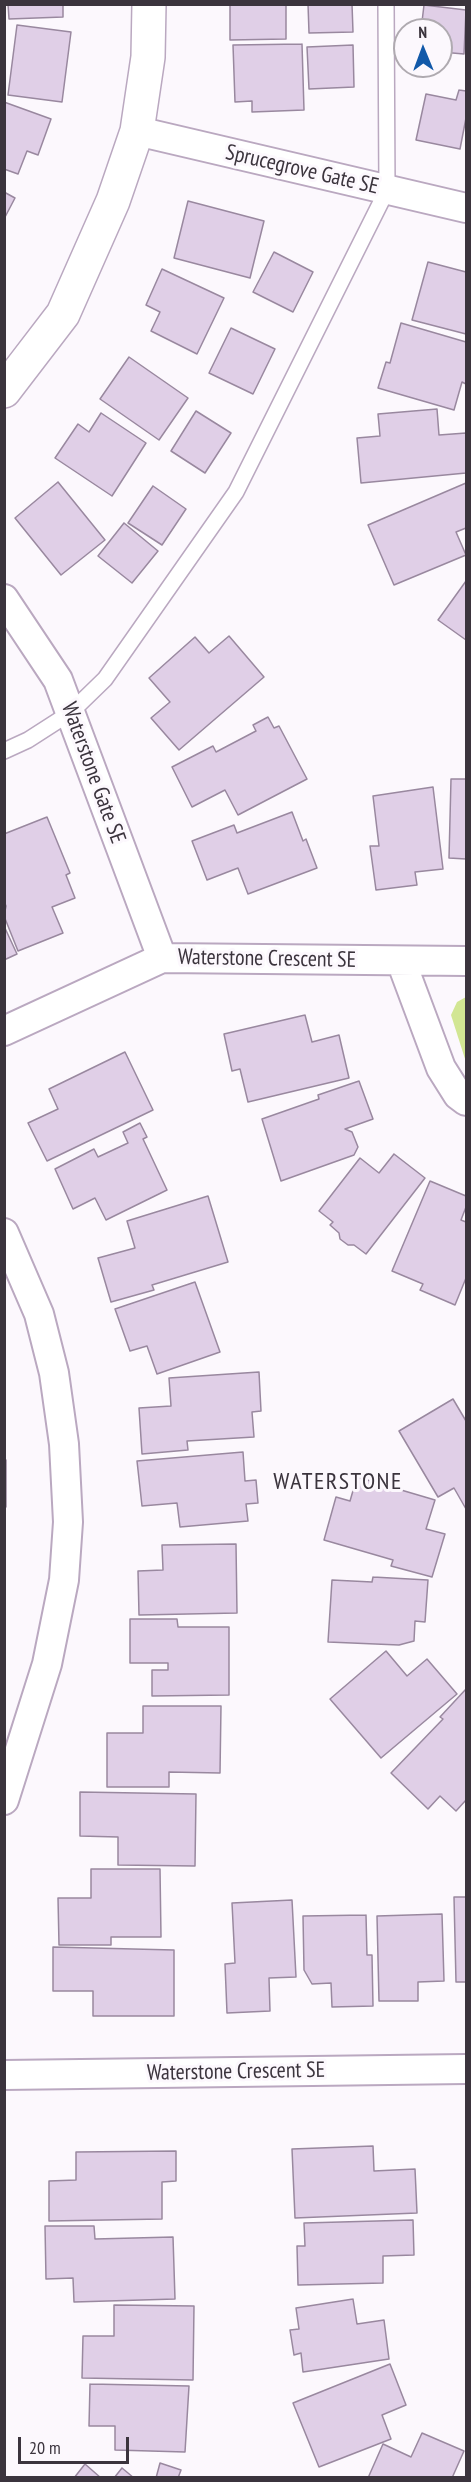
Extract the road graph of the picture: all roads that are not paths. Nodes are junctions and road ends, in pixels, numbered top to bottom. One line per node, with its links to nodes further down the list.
1 (149, 4): 3 (street)
2 (386, 4): 4 (lane)
3 (137, 131): 4 (street, Sprucegrove Gate SE); 6 (street)
4 (387, 190): 5 (street, Sprucegrove Gate SE); 8 (lane)
5 (466, 208)
6 (4, 391)
7 (4, 598): 8 (street, Waterstone Gate SE)
8 (70, 713): 9 (lane); 10 (street, Waterstone Gate SE)
9 (4, 751)
10 (162, 958): 11 (street, Waterstone Crescent SE); 13 (street, Waterstone Crescent SE)
11 (401, 961): 12 (street, Waterstone Crescent SE); 14 (street)
12 (466, 961)
13 (4, 1031)
14 (466, 1101)
15 (4, 1233): 16 (street)
16 (4, 1800)
17 (466, 2069): 18 (street, Waterstone Crescent SE)
18 (4, 2075)

